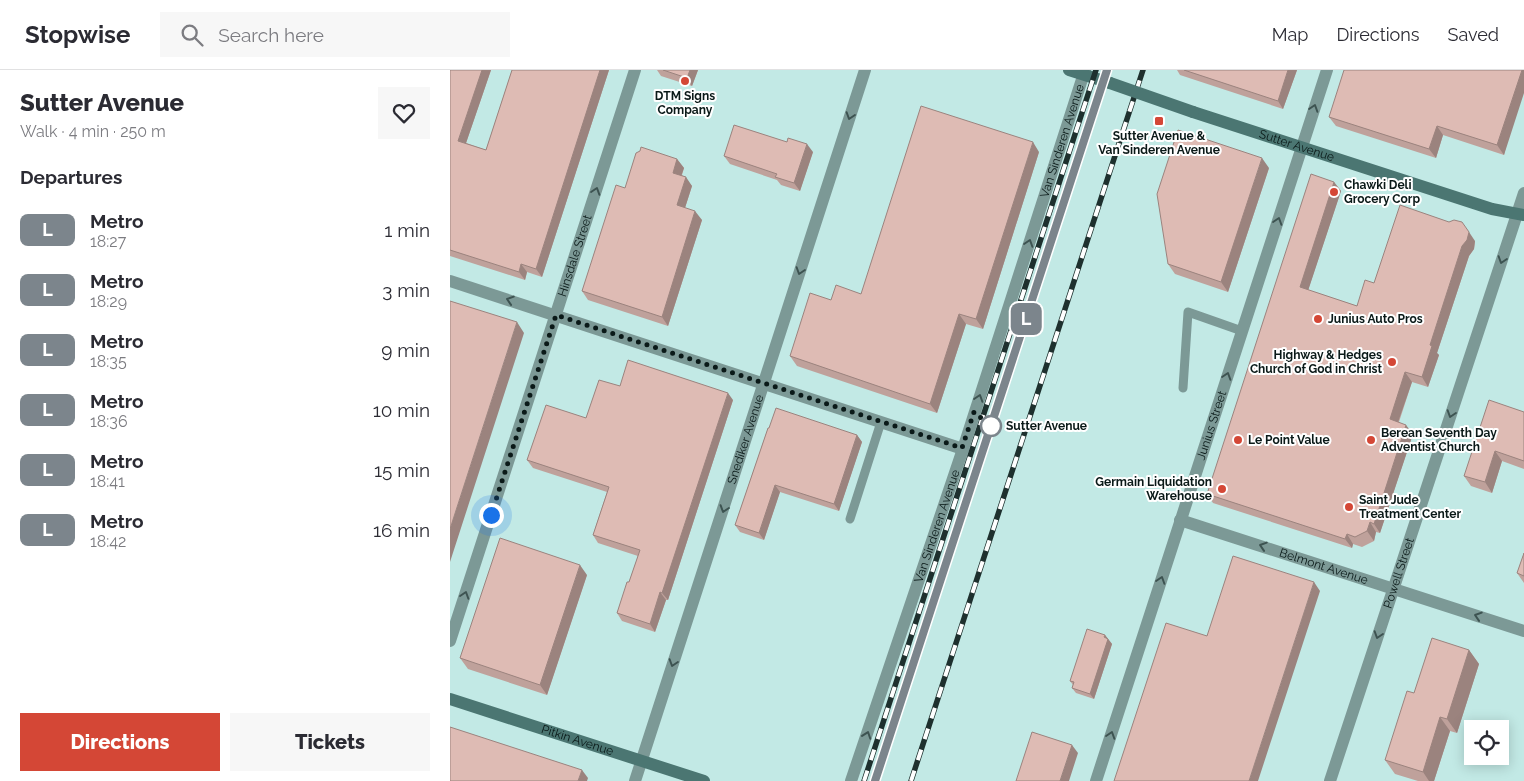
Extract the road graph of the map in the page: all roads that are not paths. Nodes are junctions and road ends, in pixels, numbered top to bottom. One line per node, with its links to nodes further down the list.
1 (636, 70): 10 (street, Hinsdale Street, one-way to 1)
2 (866, 70): 12 (street, Snediker Avenue, one-way to 12)
3 (1069, 70): 5 (street, Sutter Avenue)
4 (1327, 70): 6 (street, Junius Street, one-way to 4)
5 (1084, 72): 6 (street, Sutter Avenue, bridge); 15 (street, Van Sinderen Avenue, one-way to 5)
6 (1302, 147): 8 (street, Sutter Avenue); 11 (street, Junius Street, one-way to 6)
7 (1524, 193): 8 (street, Powell Street)
8 (1521, 215): 18 (street, Powell Street, one-way to 18)
9 (450, 280): 10 (street, one-way to 9)
10 (556, 315): 12 (street); 20 (street, Hinsdale Street, one-way to 10)
11 (1242, 331): 13 (lane); 17 (street, Junius Street, one-way to 11)
12 (764, 384): 14 (street); 22 (street, Snediker Avenue, one-way to 22)
13 (1183, 388)
14 (880, 422): 15 (street); 16 (lane)
15 (962, 448): 25 (street, Van Sinderen Avenue, one-way to 15)
16 (850, 519)
17 (1180, 520): 18 (street, Belmont Avenue, one-way to 17); 26 (street, Junius Street, one-way to 17)
18 (1393, 588): 19 (street, Belmont Avenue, one-way to 18); 27 (street, Powell Street, one-way to 27)
19 (1524, 631)
20 (450, 641)
21 (450, 699): 22 (street, Pitkin Avenue)
22 (642, 761): 23 (street, Snediker Avenue); 24 (street, Pitkin Avenue)
23 (635, 781)
24 (704, 781)
25 (851, 781)
26 (1096, 781)
27 (1330, 781)

